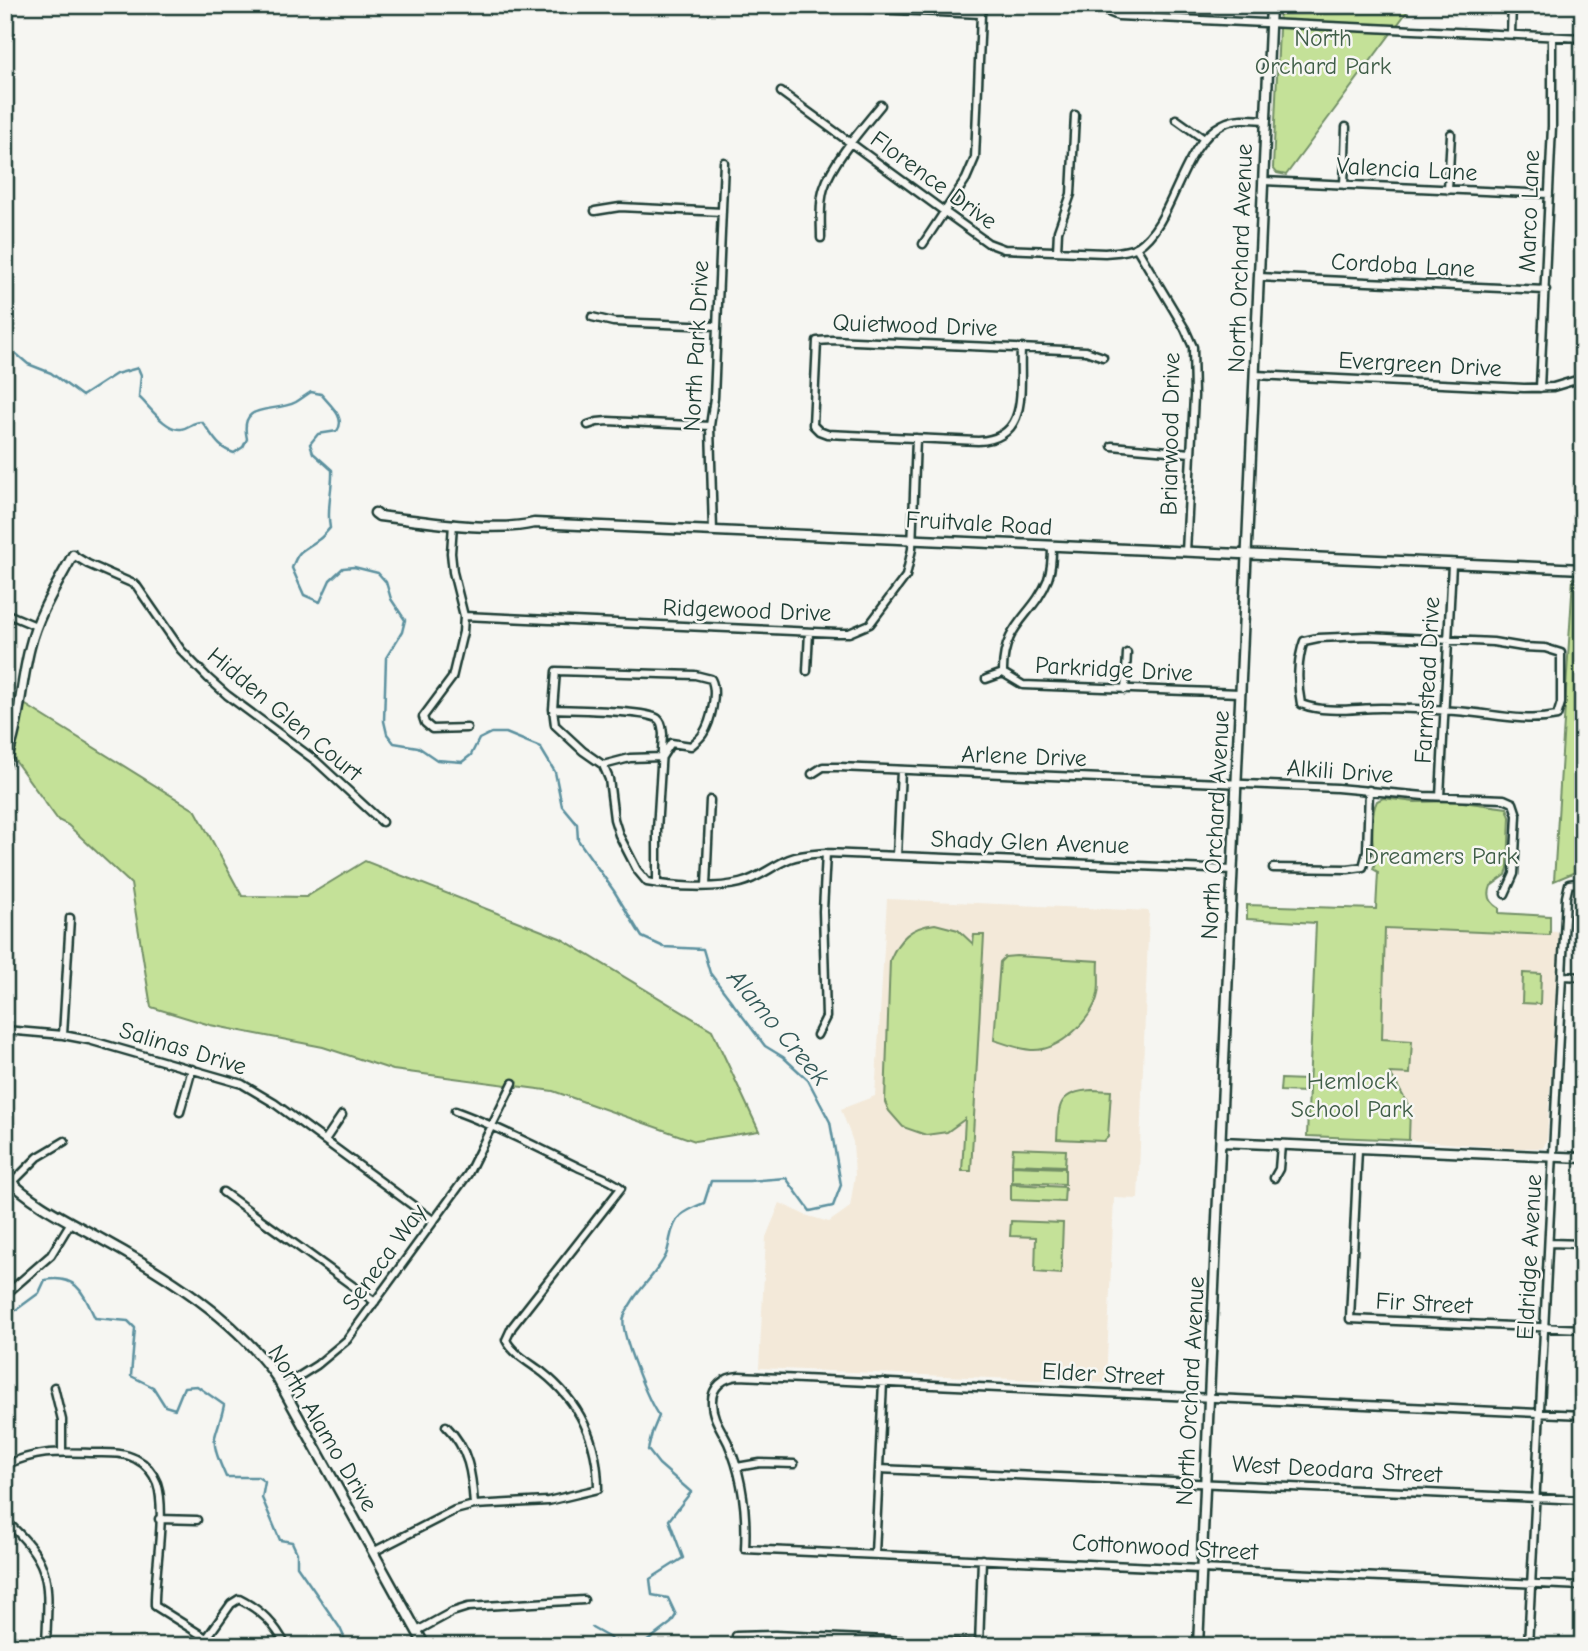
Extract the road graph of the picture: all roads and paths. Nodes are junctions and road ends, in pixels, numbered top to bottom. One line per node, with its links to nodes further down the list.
1 (984, 5): 6 (street)
2 (1092, 5): 7 (street)
3 (1271, 5): 7 (street, North Orchard Avenue)
4 (1512, 5): 8 (street)
5 (831, 7): 6 (street)
6 (981, 14): 27 (street)
7 (1270, 24): 8 (street); 15 (street, North Orchard Avenue)
8 (1511, 33): 9 (street)
9 (1552, 36): 10 (street); 24 (street, Marco Lane)
10 (1583, 37)
11 (781, 92): 19 (street, Florence Drive)
12 (881, 105): 19 (street)
13 (1075, 115): 31 (street)
14 (1176, 119): 18 (street)
15 (1266, 120): 18 (street); 21 (street, North Orchard Avenue)
16 (1346, 127): 22 (street)
17 (1451, 134): 23 (street)
18 (1204, 139): 30 (street)
19 (851, 144): 27 (street, Florence Drive); 28 (street)
20 (724, 162): 26 (street, North Park Drive)
21 (1263, 181): 22 (street, Valencia Lane); 32 (street, North Orchard Avenue)
22 (1344, 185): 23 (street, Valencia Lane)
23 (1448, 190): 24 (street, Valencia Lane)
24 (1549, 194): 33 (street, Marco Lane)
25 (595, 211): 26 (street)
26 (722, 212): 35 (street, North Park Drive)
27 (945, 212): 29 (street); 31 (street, Florence Drive)
28 (821, 238)
29 (922, 244)
30 (1136, 247): 31 (street, Florence Drive); 45 (street, Briarwood Drive)
31 (1057, 251)
32 (1259, 277): 33 (street, Cordoba Lane); 38 (street, North Orchard Avenue)
33 (1546, 290): 40 (street, Marco Lane)
34 (592, 317): 35 (street)
35 (716, 326): 42 (street, North Park Drive)
36 (1021, 349): 37 (street); 43 (street, Quietwood Drive); 43 (street, Quietwood Drive)
37 (1104, 357)
38 (1255, 375): 40 (street, Evergreen Drive); 52 (street, North Orchard Avenue)
39 (1583, 378): 40 (street, Evergreen Drive)
40 (1540, 388)
41 (588, 425): 42 (street)
42 (710, 426): 48 (street, North Park Drive)
43 (916, 438): 49 (street, Ridgewood Drive)
44 (1112, 446): 45 (street)
45 (1191, 453): 51 (street, Briarwood Drive)
46 (374, 513): 47 (street, Fruitvale Road)
47 (453, 524): 48 (street, Fruitvale Road); 57 (street)
48 (713, 531): 49 (street, Fruitvale Road)
49 (912, 539): 50 (street, Fruitvale Road); 59 (street, Ridgewood Drive)
50 (1052, 546): 51 (street, Fruitvale Road); 63 (street, Parkridge Drive)
51 (1186, 552): 52 (street, Fruitvale Road)
52 (1247, 554): 54 (street, Fruitvale Road); 66 (street, North Orchard Avenue)
53 (73, 555): 58 (street); 79 (street, Hidden Glen Court)
54 (1452, 564): 55 (street, Fruitvale Road); 60 (street, Farmstead Drive)
55 (1583, 569)
56 (5, 613): 58 (street)
57 (464, 616): 59 (street, Ridgewood Drive); 69 (street)
58 (36, 625): 71 (street)
59 (809, 632): 62 (street)
60 (1448, 640): 68 (street, Farmstead Drive); 68 (street); 68 (street)
61 (1127, 653): 65 (street)
62 (807, 671)
63 (1003, 673): 64 (street); 65 (street, Parkridge Drive)
64 (986, 679)
65 (1125, 690): 66 (street, Parkridge Drive)
66 (1240, 693): 75 (street, North Orchard Avenue)
67 (553, 709): 70 (street); 70 (street); 72 (street)
68 (1445, 711): 77 (street, Farmstead Drive)
69 (467, 728)
70 (662, 757): 72 (street); 85 (street)
71 (5, 763)
72 (603, 765): 85 (street)
73 (901, 770): 74 (street, Arlene Drive); 75 (street, Arlene Drive); 81 (street)
74 (811, 774)
75 (1236, 784): 76 (street, Alkili Drive); 83 (street, North Orchard Avenue)
76 (1369, 790): 77 (street, Alkili Drive); 82 (street)
77 (1440, 797): 87 (street, Alkili Drive)
78 (710, 800): 86 (street)
79 (382, 822)
80 (826, 853): 81 (street, Shady Glen Avenue); 86 (street, Shady Glen Avenue); 93 (street)
81 (897, 856): 83 (street, Shady Glen Avenue)
82 (1273, 868)
83 (1233, 870): 102 (street, North Orchard Avenue)
84 (1583, 882): 89 (street, Eldridge Avenue)
85 (657, 884): 86 (street, Shady Glen Avenue)
86 (706, 886)
87 (1504, 894)
88 (70, 918): 92 (street)
89 (1564, 976): 90 (street); 105 (street, Eldridge Avenue)
90 (1583, 977)
91 (5, 1030): 92 (street, Salinas Drive)
92 (63, 1035): 94 (street, Salinas Drive)
93 (817, 1035)
94 (192, 1069): 97 (street); 100 (street, Salinas Drive)
95 (513, 1083): 99 (street, Seneca Way)
96 (455, 1111): 99 (street)
97 (180, 1112)
98 (342, 1115): 100 (street)
99 (493, 1126): 110 (street, Seneca Way); 133 (street)
100 (325, 1140): 110 (street, Salinas Drive)
101 (65, 1141): 108 (street)
102 (1221, 1142): 103 (street); 121 (street, North Orchard Avenue)
103 (1281, 1145): 104 (street); 107 (street)
104 (1358, 1149): 105 (street); 116 (street, Fir Street)
105 (1553, 1157): 106 (street); 112 (street, Eldridge Avenue)
106 (1583, 1158)
107 (1275, 1178)
108 (8, 1179): 111 (street, North Alamo Drive)
109 (223, 1192): 115 (street)
110 (434, 1221): 115 (street, Seneca Way)
111 (71, 1222): 114 (street); 120 (street, North Alamo Drive)
112 (1549, 1242): 113 (street); 116 (street, Eldridge Avenue)
113 (1583, 1244)
114 (5, 1295)
115 (375, 1302): 120 (street, Seneca Way)
116 (1545, 1328): 117 (street, Fir Street); 122 (street, Eldridge Avenue)
117 (1583, 1329)
118 (883, 1382): 121 (street, Elder Street); 128 (street, Elder Street); 129 (street)
119 (54, 1387): 125 (street)
120 (282, 1387): 137 (street, North Alamo Drive)
121 (1209, 1399): 122 (street, Elder Street); 130 (street, North Orchard Avenue)
122 (1541, 1413): 123 (street, Elder Street); 131 (street, Eldridge Avenue)
123 (1583, 1415)
124 (446, 1426): 133 (street)
125 (62, 1452): 127 (street); 134 (street)
126 (794, 1464): 128 (street)
127 (5, 1465)
128 (737, 1467): 138 (street, Cottonwood Street)
129 (879, 1469): 130 (street, West Deodara Street); 138 (street)
130 (1205, 1483): 131 (street, West Deodara Street); 140 (street, North Orchard Avenue)
131 (1536, 1498): 132 (street, West Deodara Street); 141 (street, Eldridge Avenue)
132 (1583, 1500)
133 (474, 1505): 137 (street)
134 (159, 1519): 136 (street); 147 (street)
135 (5, 1520): 149 (street)
136 (197, 1520)
137 (373, 1552): 144 (street, North Alamo Drive)
138 (875, 1554): 139 (street, Cottonwood Street)
139 (982, 1559): 140 (street, Cottonwood Street); 148 (street)
140 (1202, 1568): 141 (street, Cottonwood Street); 155 (street, North Orchard Avenue)
141 (1531, 1583): 142 (street, Cottonwood Street); 156 (street, Eldridge Avenue)
142 (1583, 1586)
143 (584, 1600): 144 (street)
144 (417, 1631): 152 (street, North Alamo Drive)
145 (736, 1636): 146 (street)
146 (808, 1636): 148 (street); 153 (street)
147 (206, 1638): 150 (street); 151 (street)
148 (979, 1645): 154 (street)
149 (46, 1646)
150 (201, 1646)
151 (286, 1646)
152 (425, 1646)
153 (807, 1646)
154 (1021, 1646)
155 (1198, 1646)
156 (1528, 1646)

